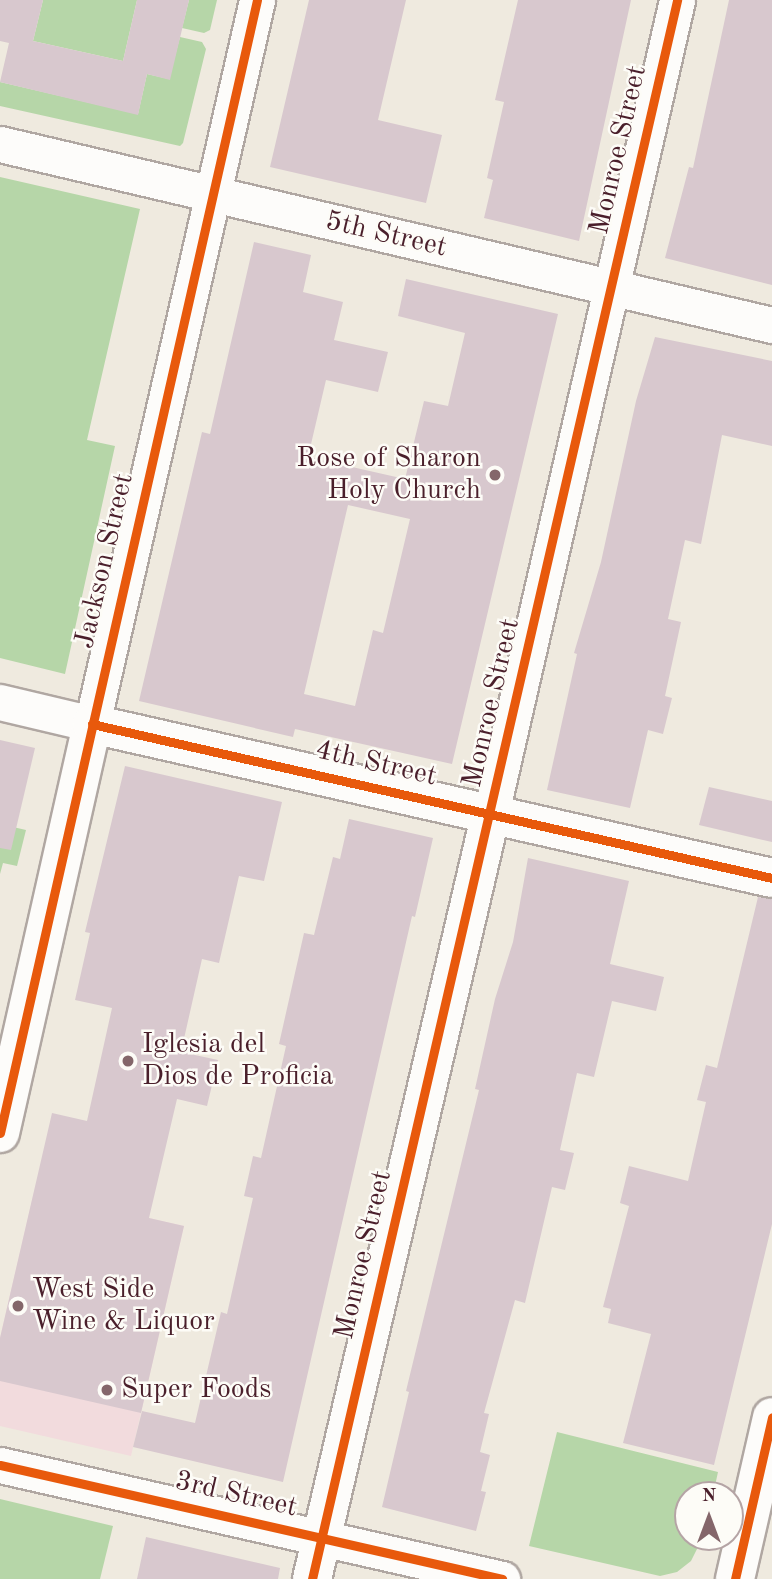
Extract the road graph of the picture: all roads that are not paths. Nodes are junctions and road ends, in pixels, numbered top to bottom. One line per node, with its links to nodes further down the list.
1 (257, 0): 4 (street, Jackson Street)
2 (677, 0): 5 (street, Monroe Street)
3 (0, 144): 4 (street, 5th Street)
4 (211, 194): 5 (street, 5th Street); 8 (street, Jackson Street)
5 (610, 288): 6 (street, 5th Street); 9 (street, Monroe Street)
6 (772, 325)
7 (0, 702): 8 (street, 4th Street)
8 (92, 724): 9 (street, 4th Street); 11 (street, Jackson Street)
9 (491, 813): 10 (street, 4th Street); 14 (street, Monroe Street)
10 (772, 878)
11 (0, 1133)
12 (772, 1417): 17 (street)
13 (0, 1465): 14 (street, 3rd Street)
14 (321, 1538): 15 (street, Monroe Street); 16 (street, 3rd Street)
15 (312, 1579)
16 (502, 1579)
17 (735, 1579)

